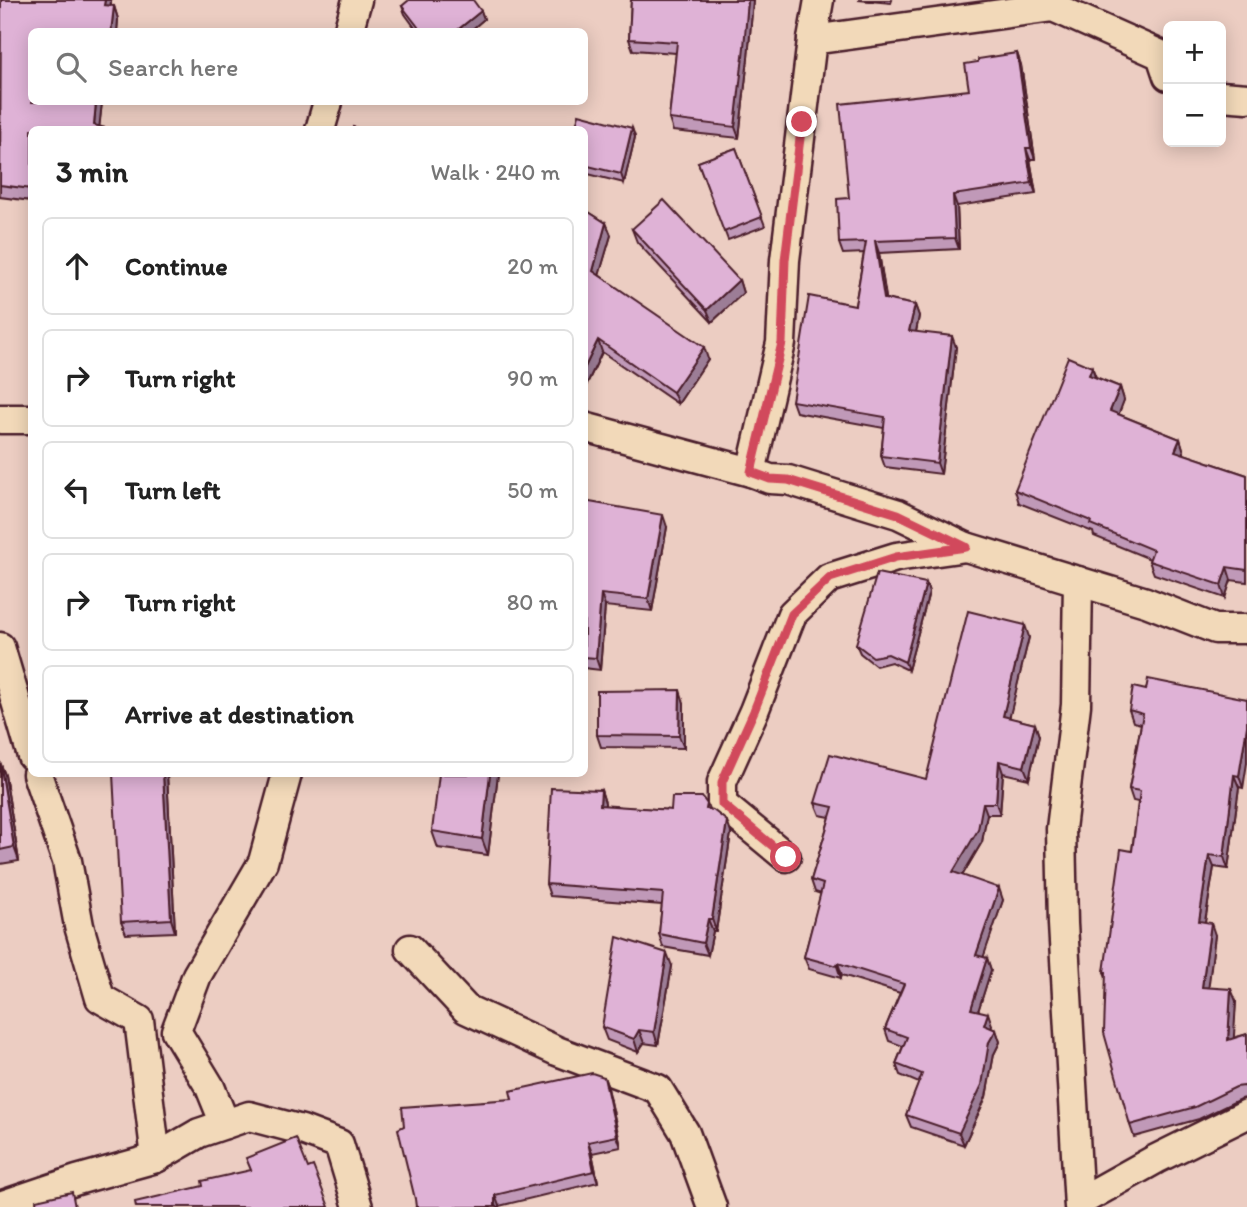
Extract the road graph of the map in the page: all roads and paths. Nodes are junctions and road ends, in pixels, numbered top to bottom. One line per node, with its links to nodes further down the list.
1 (358, 0): 3 (street)
2 (819, 0): 4 (street)
3 (349, 28)
4 (812, 40): 5 (street); 13 (street)
5 (1163, 61)
6 (1226, 96): 7 (street)
7 (1247, 98)
8 (327, 105): 9 (street)
9 (321, 126)
10 (0, 419): 11 (street)
11 (28, 419)
12 (588, 428): 13 (street)
13 (751, 472): 14 (street)
14 (966, 547): 15 (street); 22 (street)
15 (1078, 581): 16 (street); 27 (street)
16 (1247, 629)
17 (0, 647): 18 (street)
18 (25, 709): 19 (street)
19 (28, 729)
20 (38, 777): 26 (street)
21 (287, 777): 25 (street)
22 (786, 857)
23 (410, 949): 30 (street)
24 (1247, 1114): 27 (street)
25 (225, 1124): 26 (street); 29 (street)
26 (156, 1158): 28 (street)
27 (1079, 1204)
28 (0, 1206)
29 (358, 1207)
30 (712, 1207)

